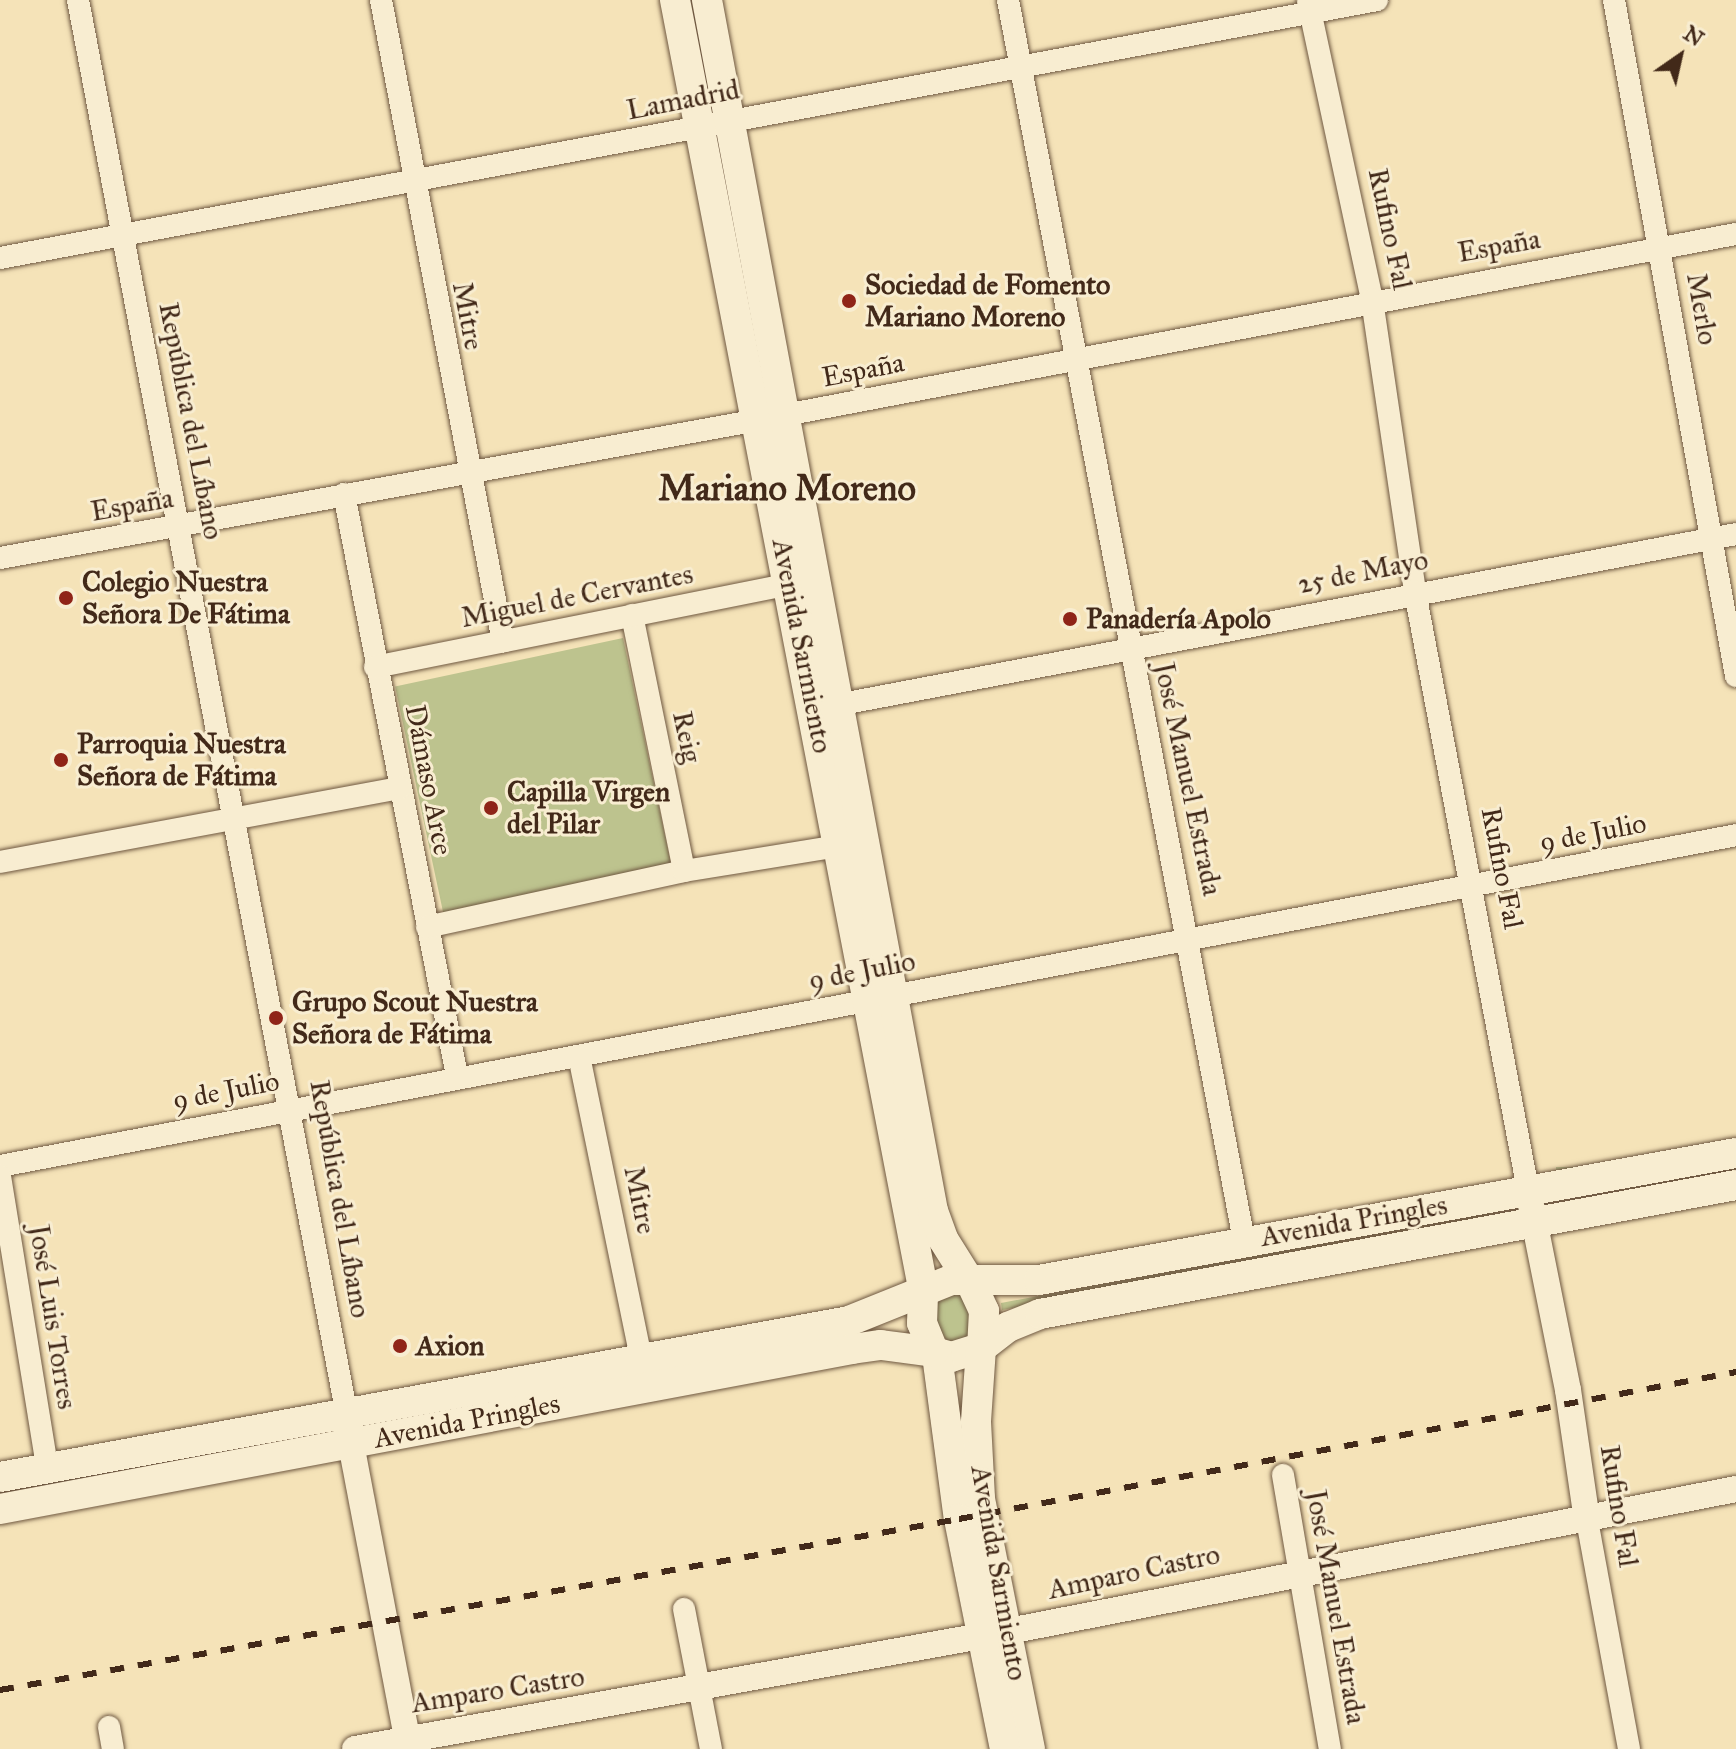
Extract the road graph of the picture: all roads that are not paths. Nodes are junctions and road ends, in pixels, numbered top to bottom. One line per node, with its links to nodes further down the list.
1 (78, 0): 14 (street, República del Líbano)
2 (381, 0): 12 (street, Mitre)
3 (675, 0): 11 (main road, Avenida Sarmiento)
4 (707, 0): 10 (main road, Avenida Sarmiento)
5 (1008, 0): 9 (street, José Manuel Estrada)
6 (1377, 0): 8 (street, Lamadrid)
7 (1614, 0): 15 (street, Merlo)
8 (1309, 6): 9 (street, Lamadrid); 17 (street, Rufino Fal)
9 (1019, 65): 10 (street, Lamadrid); 18 (street, José Manuel Estrada)
10 (730, 122): 11 (street, Lamadrid); 19 (main road, Avenida Sarmiento)
11 (699, 129): 12 (street, Lamadrid); 19 (main road, Avenida Sarmiento)
12 (412, 180): 14 (street, Lamadrid); 20 (street, Mitre)
13 (1736, 234): 15 (street, España)
14 (123, 235): 16 (street, Lamadrid); 22 (street, República del Líbano)
15 (1661, 248): 17 (street, España); 24 (street, Merlo)
16 (0, 258)
17 (1372, 300): 18 (street, España); 27 (street, Rufino Fal)
18 (1078, 359): 19 (street, España); 30 (street, José Manuel Estrada)
19 (772, 418): 20 (street, España); 26 (main road, Avenida Sarmiento); 33 (main road, Avenida Sarmiento)
20 (467, 471): 21 (street, España); 29 (street, Mitre)
21 (344, 494): 22 (street, España); 31 (street, Dámaso Arce)
22 (179, 528): 25 (street, España); 35 (street, República del Líbano)
23 (1736, 534): 24 (street, 25 de Mayo)
24 (1711, 538): 27 (street, 25 de Mayo); 32 (street, Merlo)
25 (0, 558)
26 (791, 584): 28 (street, Miguel de Cervantes); 33 (main road, Avenida Sarmiento)
27 (1415, 592): 30 (street, 25 de Mayo); 40 (street, Rufino Fal)
28 (632, 615): 29 (street, Miguel de Cervantes); 39 (street, Reig)
29 (503, 642): 31 (street, Miguel de Cervantes)
30 (1130, 647): 33 (street, 25 de Mayo); 42 (street, José Manuel Estrada)
31 (375, 667): 34 (street, Dámaso Arce)
32 (1736, 676)
33 (826, 707): 37 (main road, Avenida Sarmiento)
34 (400, 788): 35 (street); 41 (street, Dámaso Arce)
35 (232, 821): 38 (street); 46 (street, República del Líbano)
36 (1736, 835): 40 (street, 9 de Julio)
37 (852, 843): 39 (street); 43 (main road, Avenida Sarmiento)
38 (0, 862)
39 (684, 871): 41 (street)
40 (1474, 887): 42 (street, 9 de Julio); 51 (street, Rufino Fal)
41 (427, 927): 45 (street, Dámaso Arce)
42 (1190, 939): 43 (street, 9 de Julio); 53 (street, José Manuel Estrada)
43 (881, 998): 44 (street, 9 de Julio); 54 (main road, Avenida Sarmiento); 55 (main road, Avenida Sarmiento)
44 (579, 1056): 45 (street, 9 de Julio); 58 (street, Mitre)
45 (457, 1076): 46 (street, 9 de Julio)
46 (292, 1109): 48 (street, 9 de Julio); 59 (street, República del Líbano)
47 (1736, 1153): 51 (main road, Avenida Pringles)
48 (0, 1166)
49 (0, 1176): 61 (street, José Luis Torres)
50 (1736, 1185): 52 (main road, Avenida Pringles)
51 (1528, 1190): 52 (street, Rufino Fal); 53 (main road, Avenida Pringles)
52 (1533, 1223): 56 (main road, Avenida Pringles); 66 (street, Rufino Fal)
53 (1244, 1241): 54 (main road, Avenida Pringles)
54 (970, 1282): 55 (main road); 56 (main road)
55 (923, 1294): 57 (main road); 58 (main road, Avenida Pringles)
56 (982, 1347): 57 (main road); 69 (main road, Avenida Sarmiento)
57 (936, 1354): 60 (main road, Avenida Pringles); 69 (main road, Avenida Sarmiento)
58 (641, 1357): 59 (main road, Avenida Pringles)
59 (346, 1410): 60 (street, República del Líbano); 61 (main road, Avenida Pringles)
60 (349, 1443): 65 (main road, Avenida Pringles); 72 (street, República del Líbano)
61 (47, 1467): 63 (main road, Avenida Pringles)
62 (1283, 1475): 67 (street, José Manuel Estrada)
63 (0, 1477)
64 (1736, 1489): 66 (street, Amparo Castro)
65 (0, 1509)
66 (1587, 1520): 67 (street, Amparo Castro); 79 (street, Rufino Fal)
67 (1300, 1571): 69 (street, Amparo Castro); 78 (street, José Manuel Estrada)
68 (684, 1609): 70 (street)
69 (995, 1633): 70 (street, Amparo Castro); 76 (main road, Avenida Sarmiento); 77 (main road, Avenida Sarmiento)
70 (700, 1689): 72 (street, Amparo Castro); 75 (street)
71 (109, 1727): 73 (street)
72 (408, 1743): 74 (street, Amparo Castro)
73 (113, 1749)
74 (355, 1749)
75 (711, 1749)
76 (1005, 1749)
77 (1030, 1749)
78 (1330, 1749)
79 (1629, 1749)

